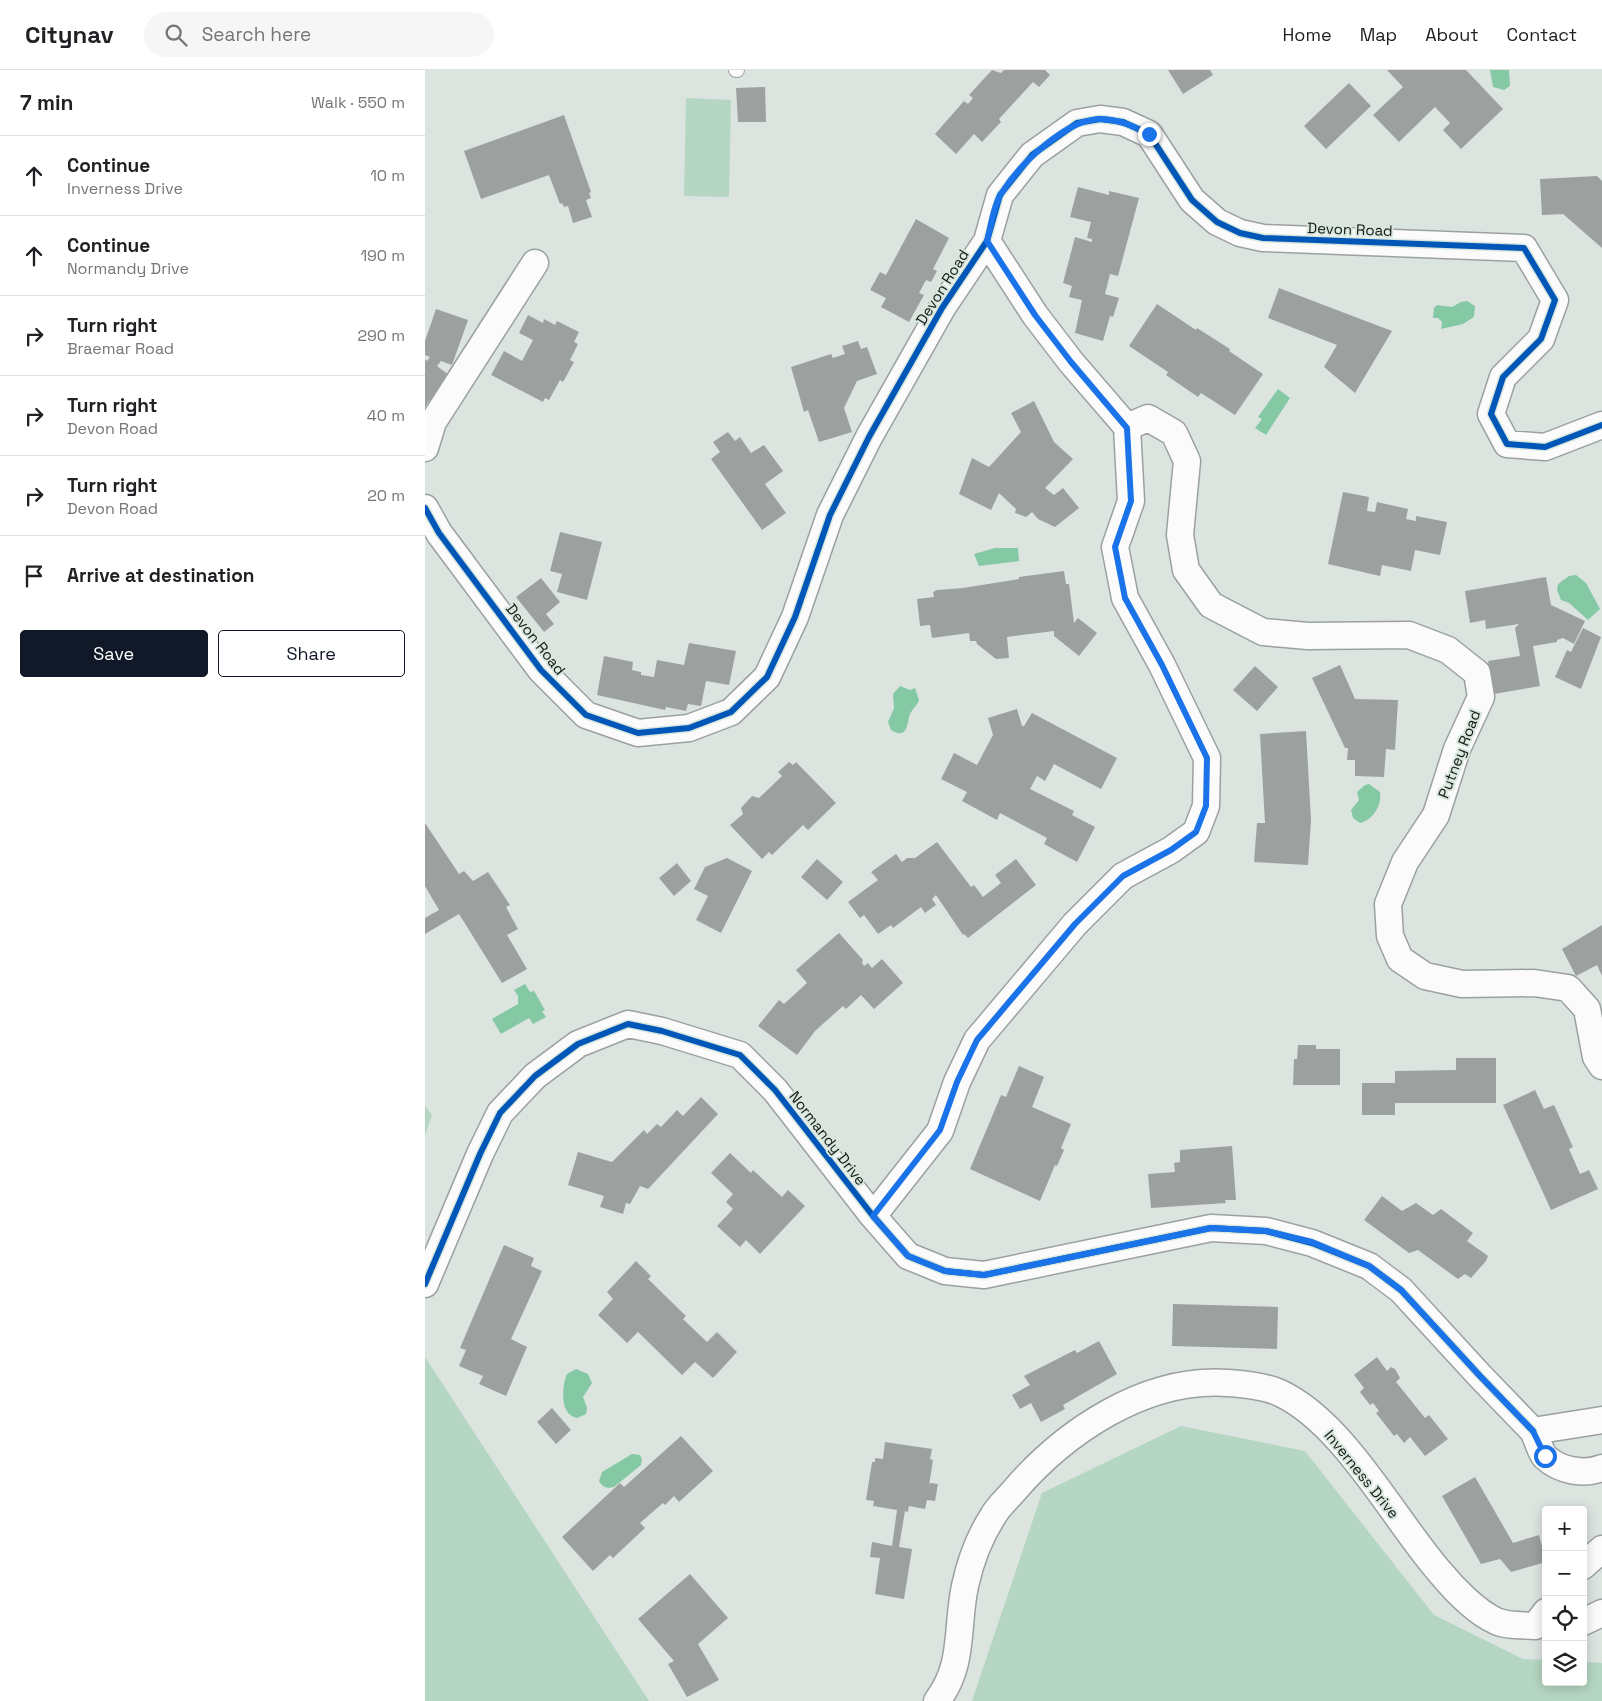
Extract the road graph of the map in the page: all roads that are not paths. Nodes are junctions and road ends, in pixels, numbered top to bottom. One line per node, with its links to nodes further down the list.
1 (987, 241): 3 (street, Devon Road); 4 (street); 6 (street, Devon Road)
2 (535, 263): 5 (street)
3 (1602, 425)
4 (1127, 428): 7 (street, Putney Road); 8 (street)
5 (425, 448)
6 (425, 508)
7 (1602, 1066)
8 (873, 1216): 9 (street, Normandy Drive); 11 (street, Normandy Drive)
9 (425, 1284)
10 (1602, 1420): 11 (street)
11 (1533, 1431): 12 (street)
12 (1602, 1468)
13 (1602, 1549): 14 (street)
14 (1587, 1562)
15 (1602, 1613): 16 (street)
16 (1587, 1620)
17 (1542, 1621): 18 (street, Inverness Drive)
18 (937, 1701)

